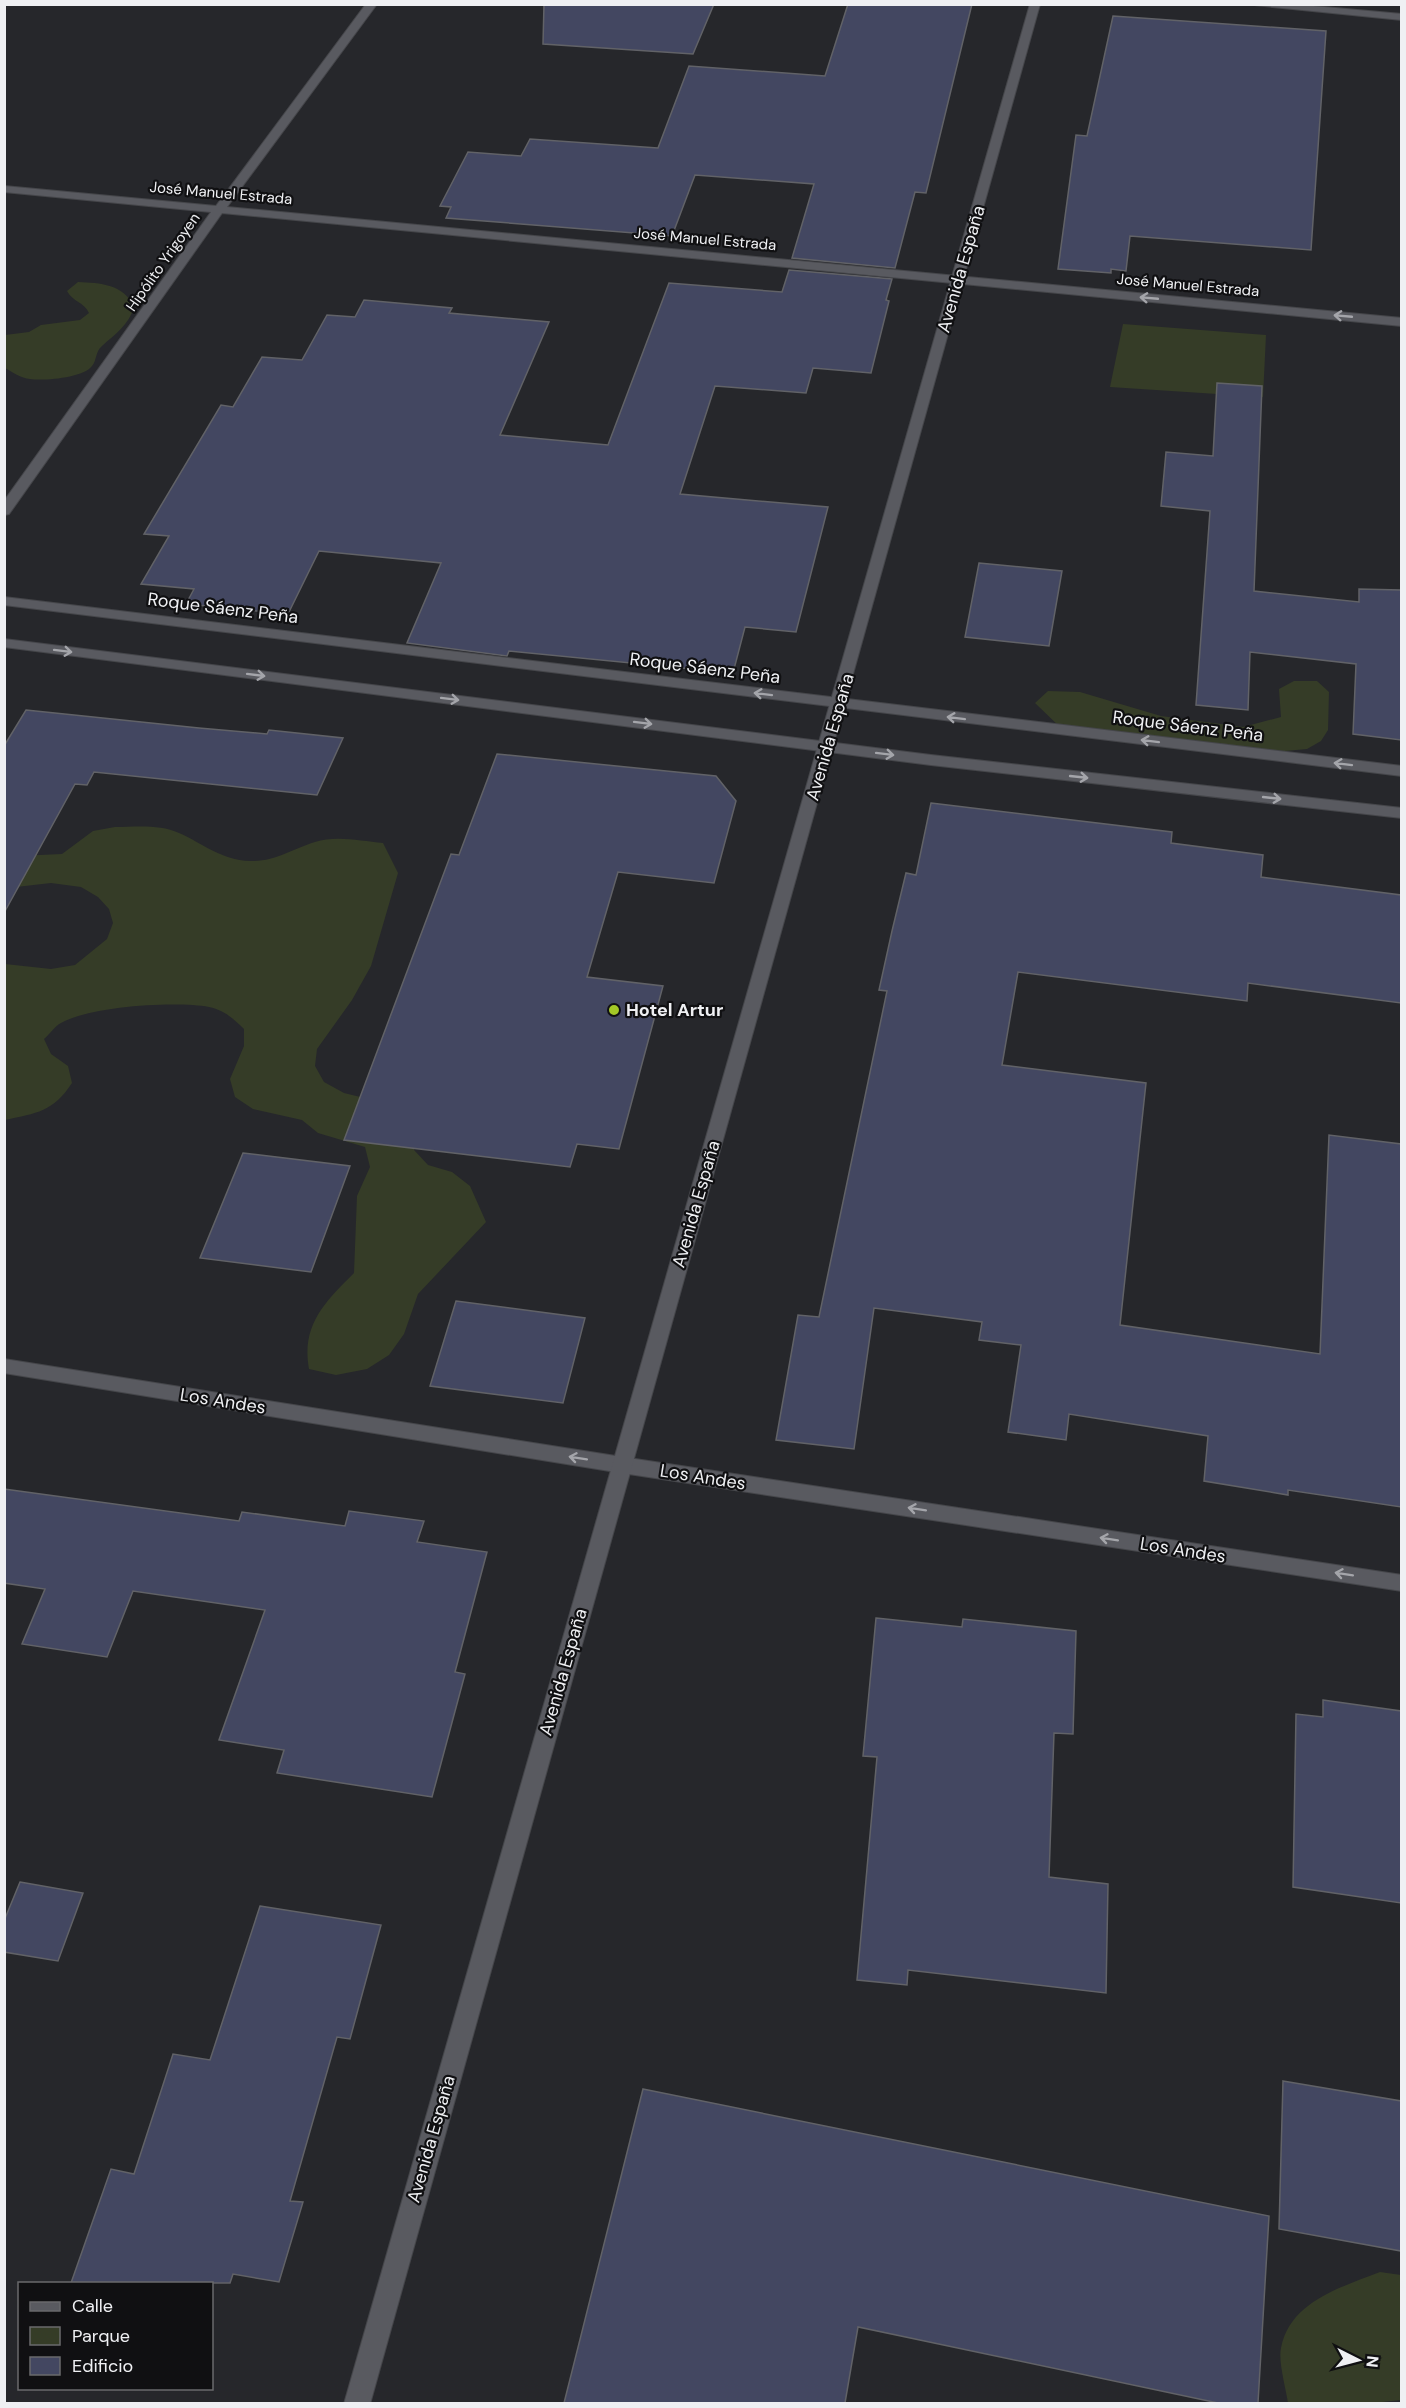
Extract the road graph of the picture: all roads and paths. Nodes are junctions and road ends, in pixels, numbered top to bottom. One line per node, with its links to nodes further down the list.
1 (372, 4): 6 (street, Hipólito Yrigoyen)
2 (1035, 4): 7 (street, Avenida España)
3 (1250, 4): 4 (street)
4 (1401, 17)
5 (4, 189): 6 (street, José Manuel Estrada)
6 (219, 209): 7 (street, José Manuel Estrada); 9 (street, Hipólito Yrigoyen)
7 (957, 280): 8 (street, José Manuel Estrada, one-way to 7); 12 (street, Avenida España)
8 (1401, 322)
9 (4, 511)
10 (4, 601): 12 (street, Roque Sáenz Peña, one-way to 10)
11 (4, 643): 13 (street, one-way to 13)
12 (839, 704): 13 (street, Avenida España); 14 (street, Roque Sáenz Peña, one-way to 12)
13 (827, 747): 15 (street, one-way to 15); 17 (street, Avenida España)
14 (1401, 771)
15 (1401, 813)
16 (4, 1366): 17 (street, Los Andes, one-way to 16)
17 (622, 1465): 18 (street, Los Andes, one-way to 17); 19 (street, Avenida España)
18 (1401, 1583)
19 (357, 2403)

